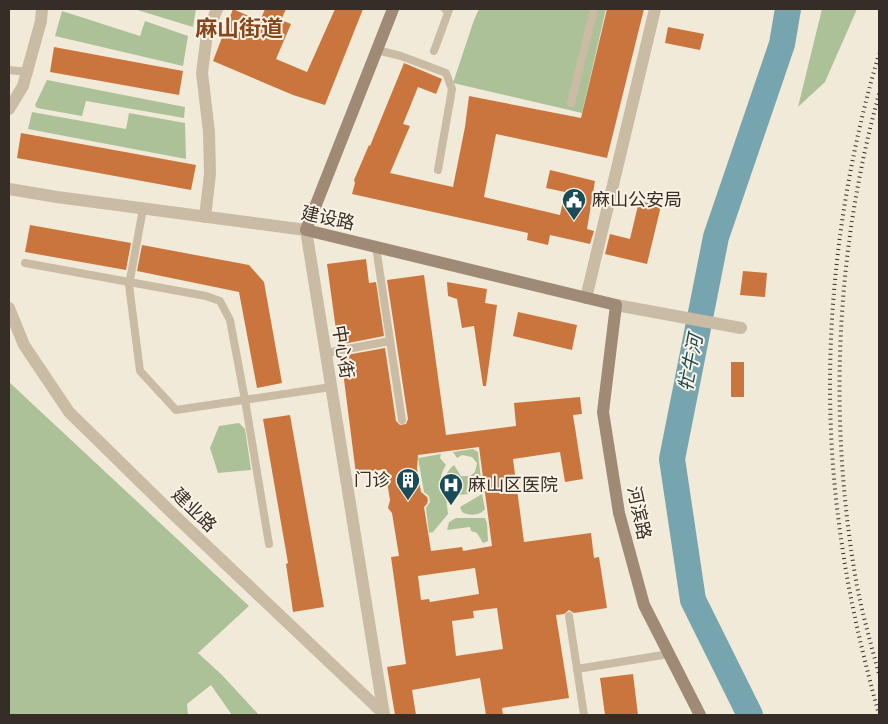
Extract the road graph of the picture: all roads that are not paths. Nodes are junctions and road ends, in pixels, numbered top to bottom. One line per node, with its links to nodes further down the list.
1 (42, 9): 10 (street)
2 (217, 9): 16 (street)
3 (394, 9): 7 (main road)
4 (445, 9): 8 (lane)
5 (594, 9): 11 (lane)
6 (655, 9): 21 (street)
7 (377, 50): 13 (lane); 17 (main road)
8 (434, 51)
9 (9, 70): 10 (lane)
10 (27, 72): 12 (street)
11 (571, 103)
12 (9, 108)
13 (438, 170)
14 (9, 189): 15 (street, 建设路)
15 (144, 208): 16 (street, 建设路); 20 (lane)
16 (205, 217): 17 (street, 建设路)
17 (306, 230): 18 (main road, 建设路); 26 (street, 中心街)
18 (376, 247): 21 (main road, 建设路); 25 (lane)
19 (25, 263): 20 (lane)
20 (130, 282): 28 (lane); 28 (lane)
21 (586, 298): 22 (main road, 建设路)
22 (616, 305): 24 (street); 32 (main road, 河滨路)
23 (9, 308): 34 (street, 建业路)
24 (741, 328)
25 (390, 341): 26 (lane); 29 (lane)
26 (326, 353): 27 (street, 中心街)
27 (331, 387): 28 (lane); 34 (street, 中心街)
28 (245, 400): 30 (lane)
29 (402, 420)
30 (269, 544)
31 (569, 616): 33 (lane)
32 (669, 654): 33 (lane); 36 (main road, 河滨路)
33 (577, 669): 35 (lane)
34 (384, 715)
35 (584, 715)
36 (700, 715)

